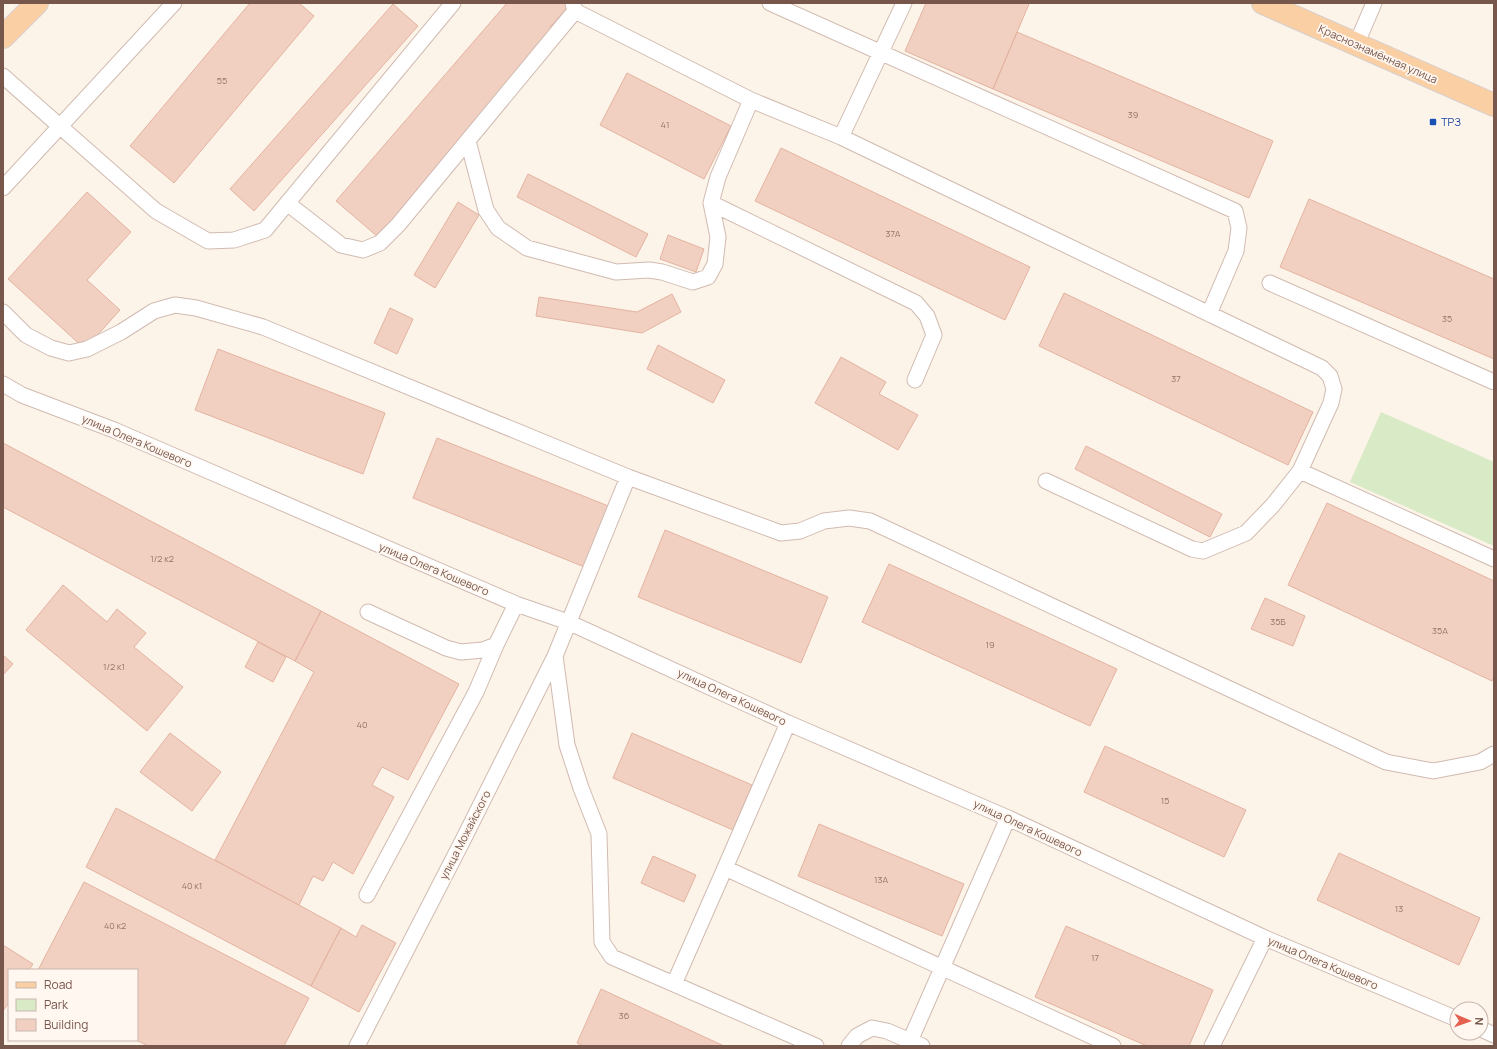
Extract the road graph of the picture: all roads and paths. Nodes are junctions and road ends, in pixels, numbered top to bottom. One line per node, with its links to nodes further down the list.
1 (37, 3): 9 (main road)
2 (174, 3): 15 (lane)
3 (453, 3): 19 (lane)
4 (770, 3): 11 (lane)
5 (904, 3): 11 (lane)
6 (1263, 3): 10 (main road, Краснознамённая улица)
7 (1374, 3): 10 (lane)
8 (574, 7): 13 (lane); 17 (lane)
9 (3, 37)
10 (1356, 45): 14 (main road, Краснознамённая улица)
11 (880, 54): 16 (lane); 23 (lane)
12 (3, 76): 15 (lane)
13 (751, 100): 16 (lane); 20 (lane)
14 (1494, 105)
15 (59, 127): 18 (lane); 19 (lane)
16 (841, 137): 23 (lane)
17 (468, 141): 19 (lane); 20 (lane)
18 (3, 188)
19 (287, 203)
20 (711, 203): 24 (lane)
21 (1270, 283): 25 (lane)
22 (3, 312): 28 (lane)
23 (1209, 314): 27 (lane)
24 (915, 380)
25 (1494, 382)
26 (3, 384): 31 (lane, улица Олега Кошевого)
27 (1300, 471): 29 (lane); 30 (lane)
28 (628, 477): 33 (lane, улица Можайского); 37 (lane)
29 (1046, 481)
30 (1494, 559)
31 (516, 604): 33 (lane, улица Олега Кошевого); 34 (lane)
32 (368, 612): 34 (lane)
33 (568, 622): 35 (lane, улица Можайского); 36 (lane, улица Олега Кошевого)
34 (496, 645): 40 (lane)
35 (555, 656): 43 (lane); 46 (lane, улица Можайского)
36 (788, 722): 38 (lane, улица Олега Кошевого); 39 (lane)
37 (1494, 754)
38 (1008, 818): 41 (lane, улица Олега Кошевого); 42 (lane)
39 (725, 868): 42 (lane); 43 (lane)
40 (367, 895)
41 (1265, 938): 44 (lane, улица Олега Кошевого); 50 (lane)
42 (943, 968): 45 (lane); 49 (lane)
43 (674, 984): 47 (lane)
44 (1449, 1016)
45 (916, 1044): 48 (lane)
46 (357, 1046)
47 (816, 1046)
48 (849, 1046)
49 (1113, 1046)
50 (1212, 1046)

